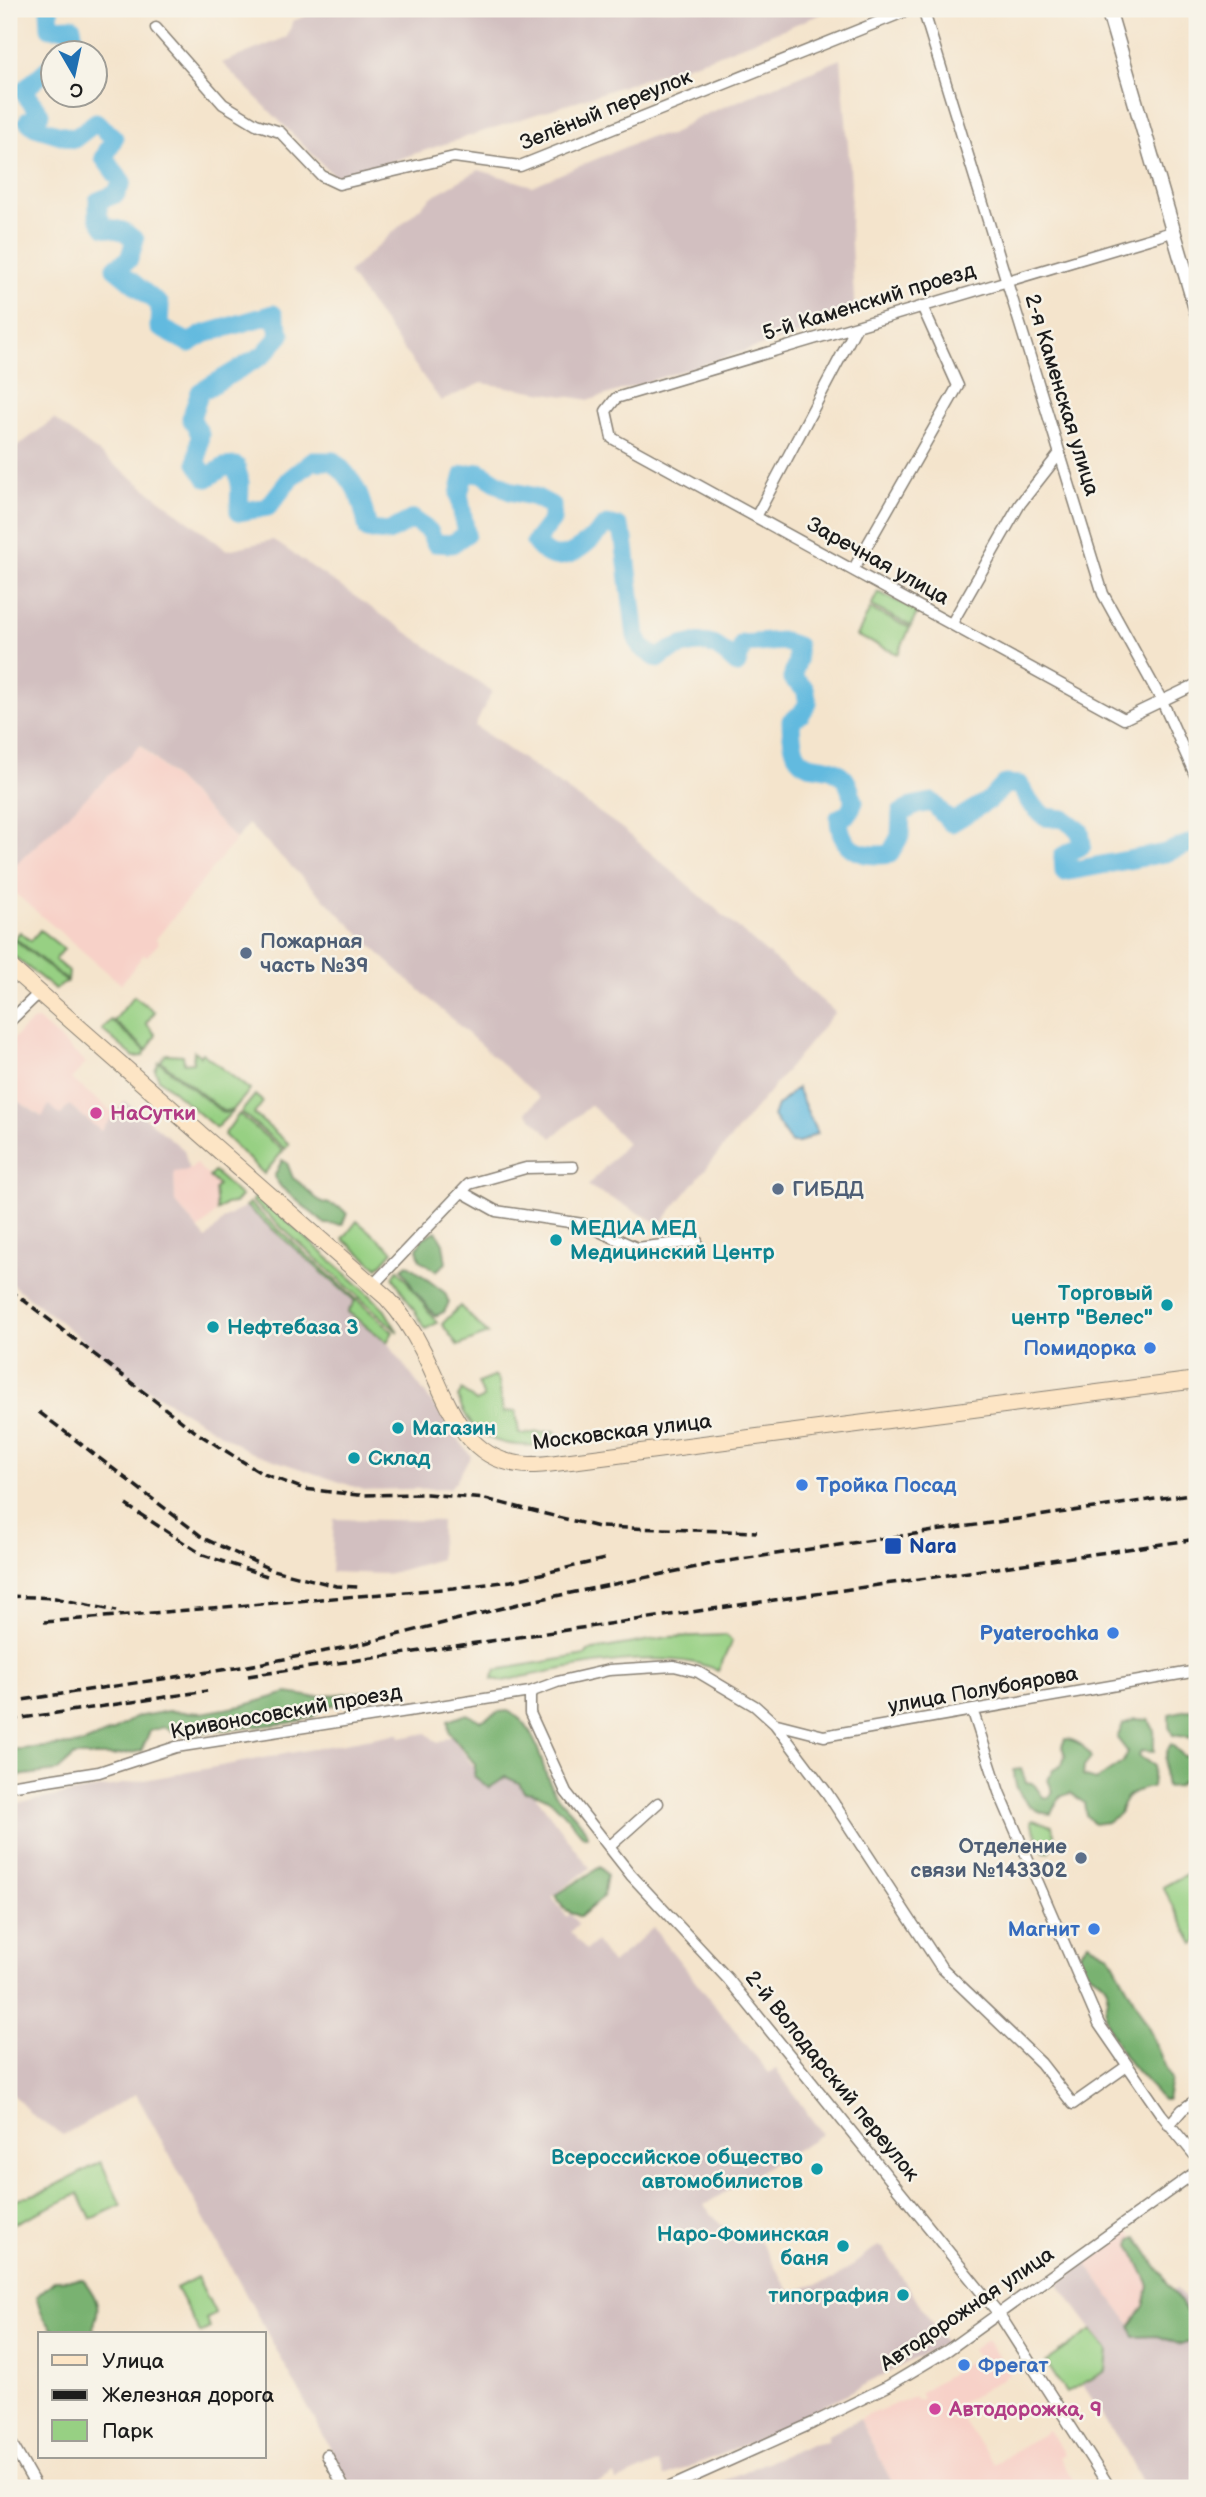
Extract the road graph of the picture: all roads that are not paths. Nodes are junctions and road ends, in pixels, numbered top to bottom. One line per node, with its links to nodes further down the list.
1 (911, 9): 4 (street, Зелёный переулок)
2 (923, 9): 6 (street, 2-я Каменская улица)
3 (1108, 9): 5 (street)
4 (156, 28)
5 (1175, 231): 6 (street, 5-й Каменский проезд); 8 (street)
6 (1007, 281): 7 (street, 5-й Каменский проезд); 11 (street, 2-я Каменская улица)
7 (922, 306): 9 (street, 5-й Каменский проезд); 13 (street)
8 (1197, 312)
9 (857, 326): 10 (street, 5-й Каменский проезд); 12 (street)
10 (612, 438): 12 (street, Заречная улица)
11 (1060, 453): 14 (street); 16 (street, 2-я Каменская улица)
12 (757, 517): 13 (street, Заречная улица)
13 (853, 570): 14 (street, Заречная улица)
14 (952, 623): 16 (street, Заречная улица)
15 (1197, 684): 16 (street)
16 (1162, 701): 17 (street, 2-я Каменская улица)
17 (1197, 779)
18 (9, 966): 19 (main road, Московская улица)
19 (40, 992): 20 (street); 24 (main road, Московская улица)
20 (9, 1022)
21 (573, 1167): 22 (street)
22 (461, 1192): 23 (street); 24 (street)
23 (697, 1241)
24 (373, 1285): 25 (main road, Московская улица)
25 (1197, 1380)
26 (1197, 1671): 28 (street, улица Полубоярова)
27 (530, 1692): 29 (street, Кривоносовский проезд); 30 (street, Кривоносовский проезд); 32 (street, 2-й Володарский переулок)
28 (973, 1712): 29 (street, улица Полубоярова); 33 (street)
29 (775, 1724): 33 (street)
30 (9, 1786)
31 (658, 1803): 32 (street)
32 (609, 1847): 38 (street, 2-й Володарский переулок)
33 (1127, 2066): 35 (street)
34 (1197, 2099): 35 (street)
35 (1169, 2125): 36 (street)
36 (1197, 2158)
37 (1197, 2171): 38 (street, Автодорожная улица)
38 (999, 2314): 43 (street, Автодорожная улица); 44 (street, 2-й Володарский переулок)
39 (9, 2439): 41 (street)
40 (327, 2455): 42 (street)
41 (37, 2488)
42 (344, 2488)
43 (668, 2488)
44 (1110, 2488)

